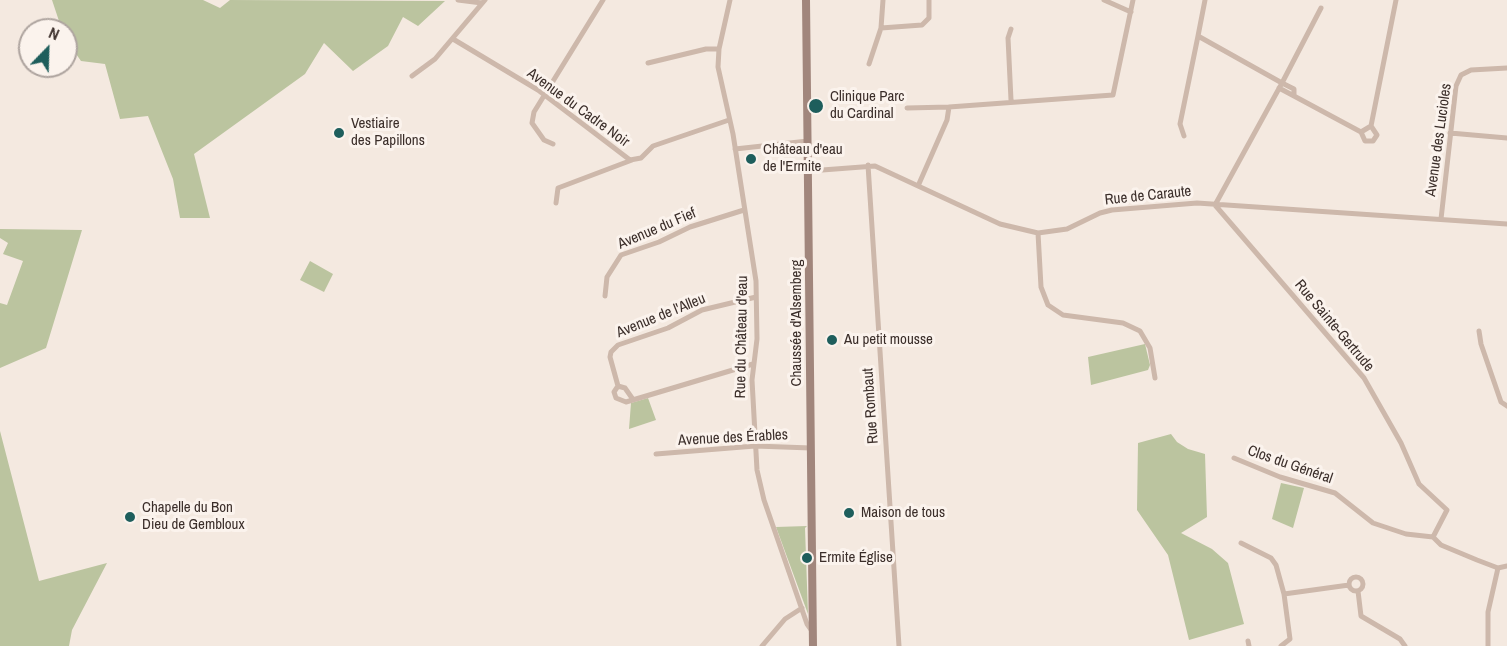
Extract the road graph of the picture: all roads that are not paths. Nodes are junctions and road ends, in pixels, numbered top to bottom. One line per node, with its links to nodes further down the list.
1 (458, 0): 11 (street)
2 (603, 0): 24 (street)
3 (730, 0): 18 (street, Rue du Château d'eau)
4 (806, 0): 34 (main road, Chaussée d'Alsemberg)
5 (882, 0): 14 (street)
6 (929, 0): 14 (street)
7 (1104, 0): 13 (street)
8 (1133, 0): 13 (street)
9 (1205, 0): 16 (street)
10 (1396, 0): 29 (street)
11 (483, 1): 17 (street)
12 (1321, 8): 23 (street)
13 (1131, 12): 25 (street)
14 (881, 28): 20 (street)
15 (1011, 28): 25 (street)
16 (1198, 36): 23 (street); 32 (street)
17 (453, 39): 22 (street); 24 (street, Avenue du Cadre Noir)
18 (719, 49): 19 (street); 28 (street, Rue du Château d'eau)
19 (648, 63)
20 (869, 64)
21 (1507, 68): 31 (street, Avenue des Lucioles)
22 (412, 76)
23 (1281, 85): 30 (street); 42 (street)
24 (545, 95): 35 (street); 37 (street, Avenue du Cadre Noir)
25 (1011, 100): 26 (street)
26 (949, 107): 27 (street); 40 (street)
27 (907, 108)
28 (729, 120): 36 (street, Rue du Château d'eau); 37 (street)
29 (1371, 126): 30 (street); 30 (street)
30 (1361, 132)
31 (1450, 133): 33 (street); 44 (street, Avenue des Lucioles)
32 (1184, 136)
33 (1507, 138)
34 (808, 141): 36 (street); 39 (main road, Chaussée d'Alsemberg)
35 (553, 144)
36 (735, 149): 43 (street, Rue du Château d'eau)
37 (629, 159): 41 (street)
38 (868, 165): 39 (street, Rue de Caraute); 40 (street, Rue de Caraute); 70 (street, Rue Rombaut)
39 (809, 171): 56 (main road, Chaussée d'Alsemberg)
40 (918, 186): 46 (street, Rue de Caraute)
41 (556, 203)
42 (1215, 205): 44 (street, Rue de Caraute); 46 (street, Rue de Caraute); 59 (street, Rue Sainte-Gertrude)
43 (744, 210): 47 (street, Avenue du Fief); 48 (street, Rue du Château d'eau)
44 (1441, 219): 45 (street, Rue de Caraute)
45 (1507, 225)
46 (1038, 233): 51 (street)
47 (605, 296)
48 (756, 297): 50 (street, Rue du Château d'eau); 52 (street, Avenue de l'Alleu)
49 (1479, 331): 54 (street)
50 (753, 364): 53 (street); 55 (street, Rue du Château d'eau)
51 (1155, 378)
52 (618, 386): 53 (street); 53 (street, Avenue de l'Alleu)
53 (632, 398)
54 (1507, 406)
55 (755, 446): 56 (street, Avenue des Érables); 57 (street, Avenue des Érables); 66 (street, Rue du Château d'eau)
56 (811, 448): 67 (main road, Chaussée d'Alsemberg)
57 (656, 454)
58 (1234, 458): 59 (street, Clos du Général)
59 (1433, 537): 62 (street)
60 (1241, 543): 65 (street)
61 (1507, 566): 62 (street)
62 (1498, 568): 73 (street)
63 (1349, 585): 64 (street); 64 (street); 65 (street)
64 (1358, 591): 72 (street)
65 (1284, 594): 71 (street)
66 (802, 608): 67 (street, Rue du Château d'eau); 68 (street)
67 (813, 632): 69 (main road, Chaussée d'Alsemberg)
68 (762, 646)
69 (813, 646)
70 (899, 646)
71 (1281, 646)
72 (1405, 646)
73 (1488, 646)

